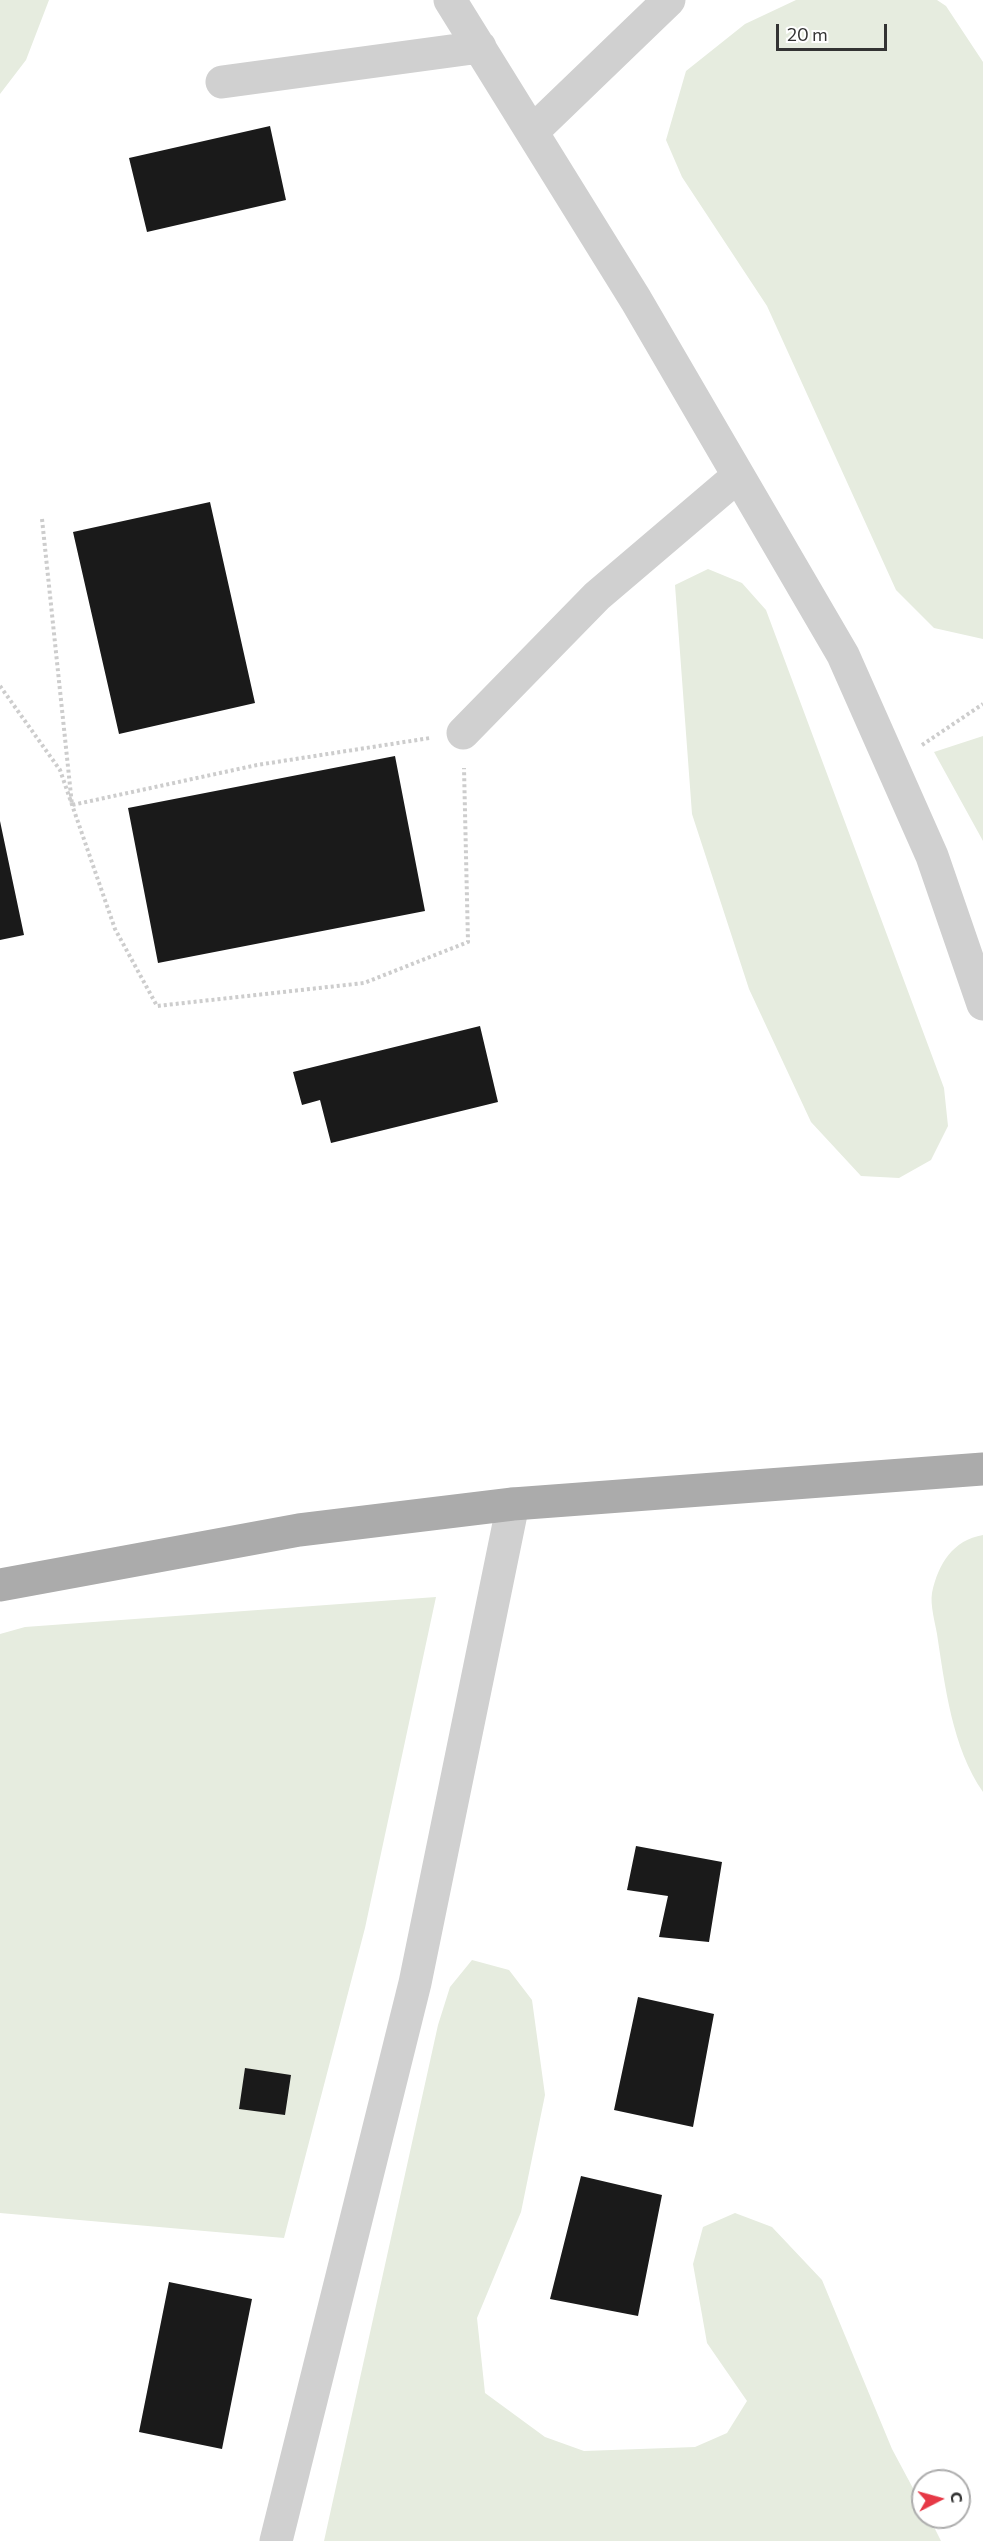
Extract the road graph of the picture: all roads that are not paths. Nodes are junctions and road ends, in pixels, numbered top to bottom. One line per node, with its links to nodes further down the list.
1 (450, 0): 3 (street)
2 (669, 0): 5 (street)
3 (480, 47): 4 (street); 5 (street)
4 (222, 81)
5 (533, 131): 6 (street)
6 (738, 476): 7 (street); 8 (street)
7 (463, 733)
8 (983, 1004)
9 (983, 1469): 10 (main road)
10 (513, 1504): 11 (main road); 12 (street)
11 (0, 1585)
12 (276, 2541)

